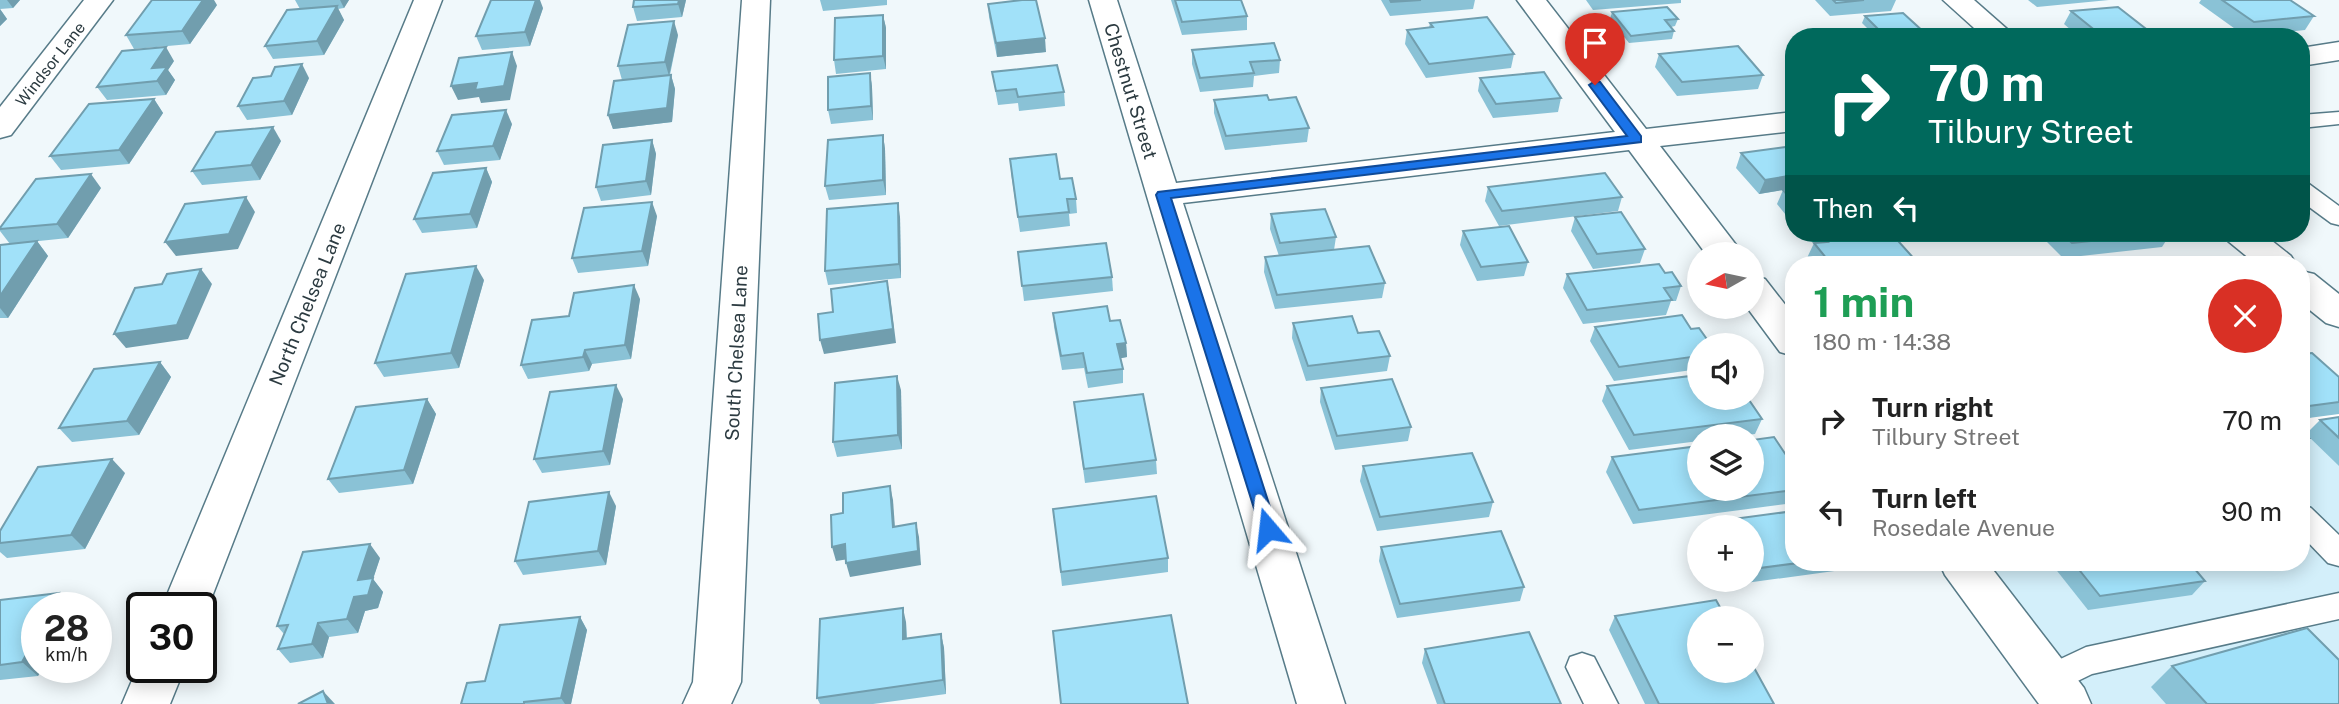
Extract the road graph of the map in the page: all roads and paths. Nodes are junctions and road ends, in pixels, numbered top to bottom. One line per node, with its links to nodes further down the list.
1 (99, 0): 13 (street, Windsor Lane)
2 (428, 0): 30 (street, North Chelsea Lane)
3 (756, 0): 36 (street, South Chelsea Lane)
4 (1103, 0): 15 (street, Chestnut Street)
5 (1531, 0): 14 (street)
6 (1957, 0): 7 (street)
7 (1991, 28)
8 (2339, 51): 9 (street)
9 (2310, 56)
10 (2339, 118): 11 (lane)
11 (2310, 121)
12 (1785, 122): 14 (street)
13 (0, 128)
14 (1636, 139): 15 (street); 18 (street)
15 (1163, 195): 37 (street, Chestnut Street)
16 (2310, 196): 17 (lane)
17 (2339, 218)
18 (1716, 242)
19 (2251, 242): 20 (street)
20 (2268, 256)
21 (2310, 290): 23 (street)
22 (1764, 304): 24 (street)
23 (2339, 314)
24 (1785, 331)
25 (2339, 422): 26 (lane)
26 (2310, 427)
27 (2310, 525): 28 (lane)
28 (2339, 554)
29 (1968, 571): 34 (street)
30 (191, 592)
31 (2339, 606): 34 (lane)
32 (1582, 667): 38 (lane)
33 (155, 683): 35 (street)
34 (2058, 692)
35 (146, 704)
36 (707, 704)
37 (1321, 704)
38 (1601, 704)

